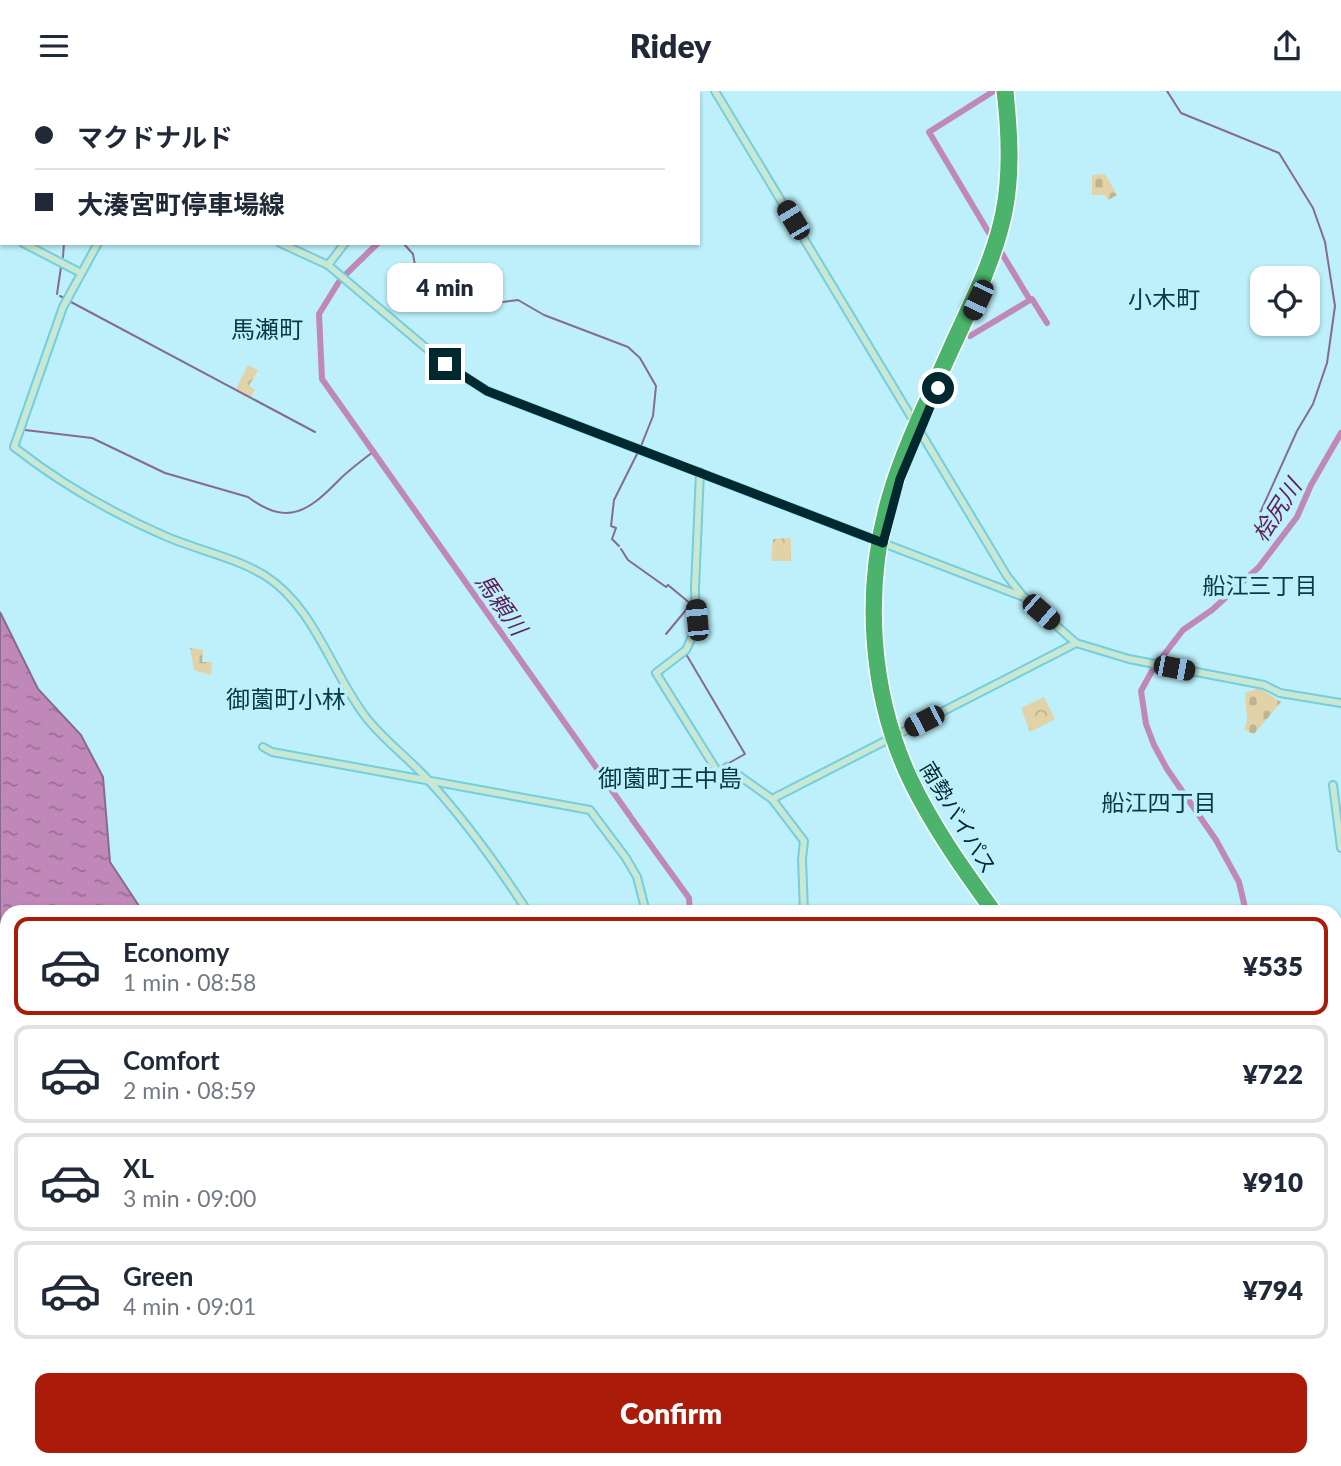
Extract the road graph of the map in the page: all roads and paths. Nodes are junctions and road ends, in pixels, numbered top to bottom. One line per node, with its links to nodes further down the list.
1 (715, 91): 10 (street)
2 (1001, 91): 10 (highway, 南勢バイパス)
3 (1009, 91): 10 (highway, 南勢バイパス)
4 (27, 245): 9 (street)
5 (96, 245): 9 (street)
6 (284, 245): 8 (street)
7 (343, 245): 8 (street)
8 (328, 265): 11 (street)
9 (81, 272): 18 (street)
10 (917, 425): 12 (highway, 南勢バイパス); 13 (street)
11 (700, 472): 12 (street); 20 (street)
12 (879, 542): 13 (street); 16 (highway, 南勢バイパス)
13 (1023, 596): 14 (street)
14 (1076, 643): 15 (street); 16 (street)
15 (1341, 703)
16 (893, 737): 20 (street); 25 (highway, 南勢バイパス); 26 (highway, 南勢バイパス)
17 (263, 747): 18 (street)
18 (429, 781): 22 (street); 23 (street)
19 (1333, 785): 21 (street)
20 (772, 799): 24 (street)
21 (1341, 848)
22 (523, 905)
23 (644, 905)
24 (804, 905)
25 (984, 905)
26 (993, 905)

